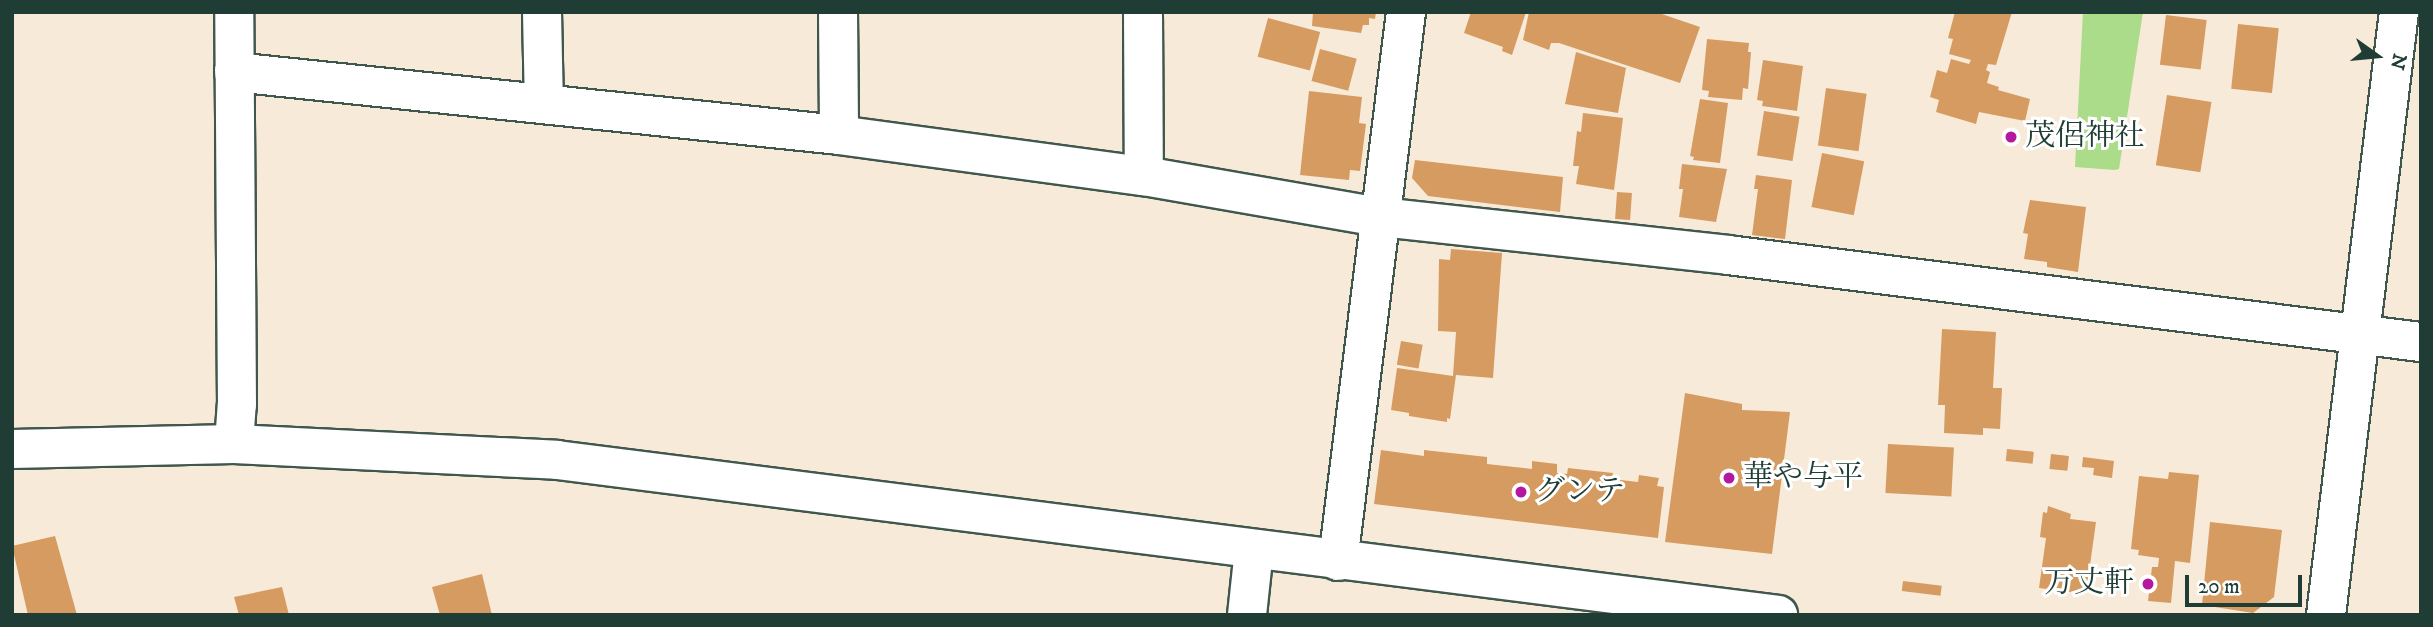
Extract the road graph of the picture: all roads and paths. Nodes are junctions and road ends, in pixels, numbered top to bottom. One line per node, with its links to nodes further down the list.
1 (234, 12): 7 (street)
2 (542, 12): 8 (street)
3 (838, 12): 9 (street)
4 (1143, 12): 10 (street)
5 (1406, 12): 11 (street)
6 (2399, 12): 12 (street)
7 (234, 72): 8 (street); 14 (street)
8 (544, 104): 9 (street)
9 (839, 135): 10 (street)
10 (1144, 176): 11 (street)
11 (1380, 217): 12 (street); 17 (street)
12 (2361, 335): 13 (street); 20 (street)
13 (2421, 342)
14 (234, 444): 15 (street); 16 (street)
15 (12, 449)
16 (1254, 550): 17 (street); 18 (street)
17 (1338, 561): 19 (street)
18 (1247, 615)
19 (1777, 615)
20 (2326, 615)

